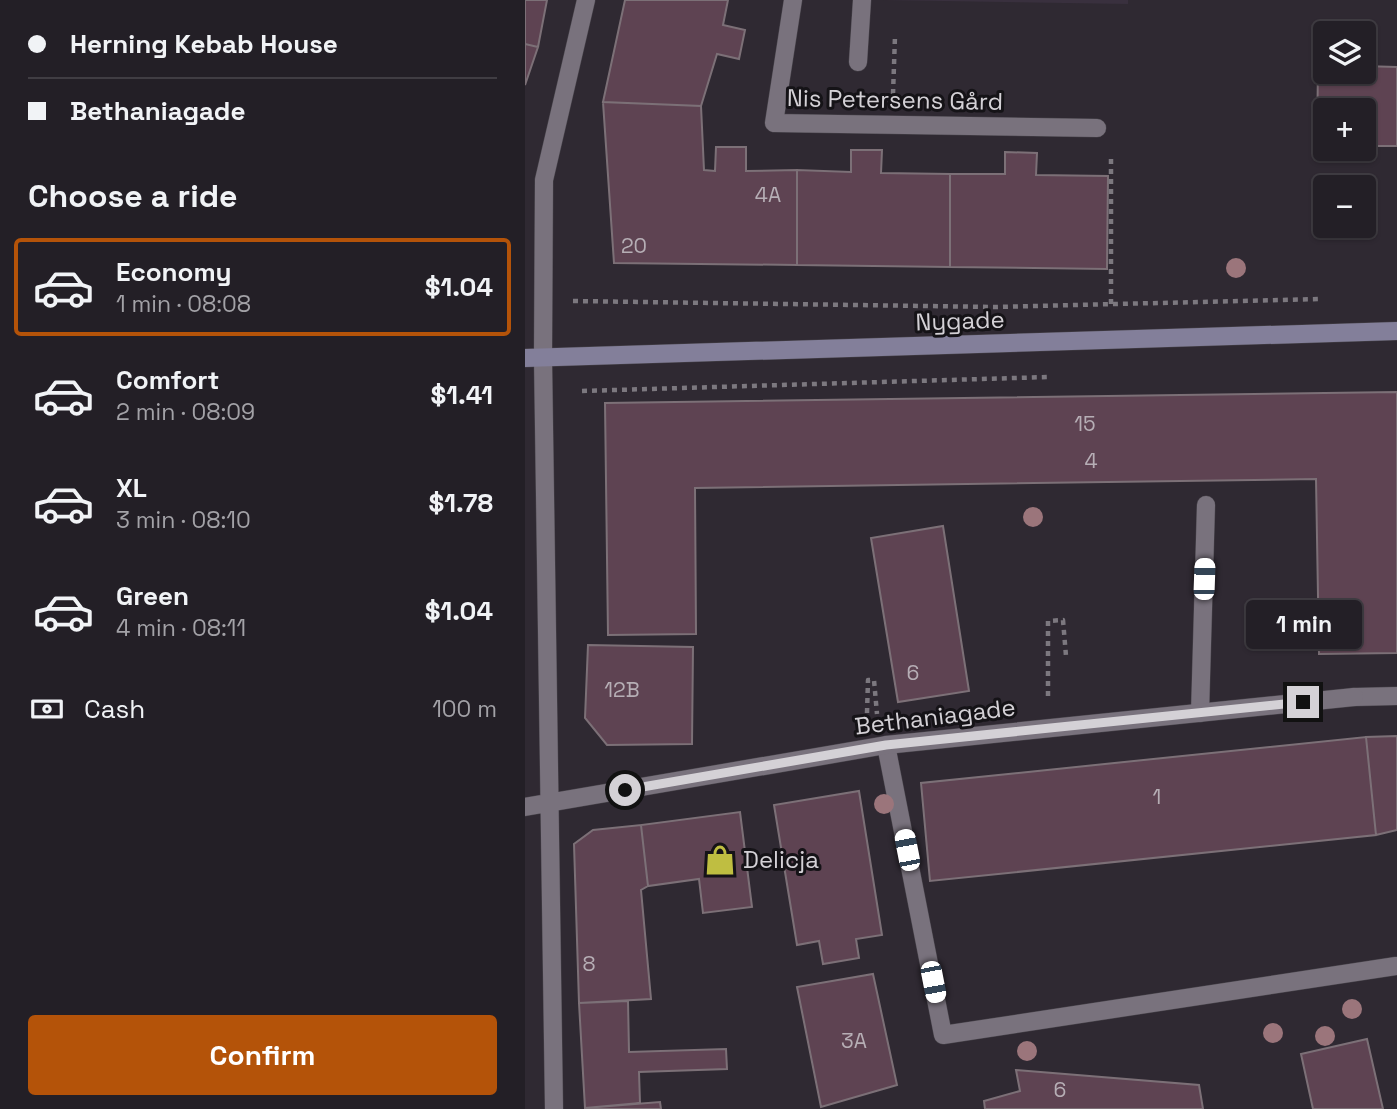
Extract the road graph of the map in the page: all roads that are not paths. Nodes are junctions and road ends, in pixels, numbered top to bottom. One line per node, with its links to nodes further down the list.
1 (586, 0): 7 (street)
2 (793, 0): 5 (street, Nis Petersens Gård)
3 (862, 0): 4 (street)
4 (858, 62)
5 (1097, 128)
6 (1397, 331): 7 (main road, Nygade)
7 (534, 358): 12 (street)
8 (1206, 505): 10 (street)
9 (1397, 696): 10 (street, Bethaniagade)
10 (1201, 713): 11 (street, Bethaniagade)
11 (882, 746): 12 (street, Bethaniagade); 14 (street)
12 (548, 804): 13 (street, Bethaniagade); 15 (street)
13 (525, 807)
14 (1396, 966)
15 (554, 1109)

